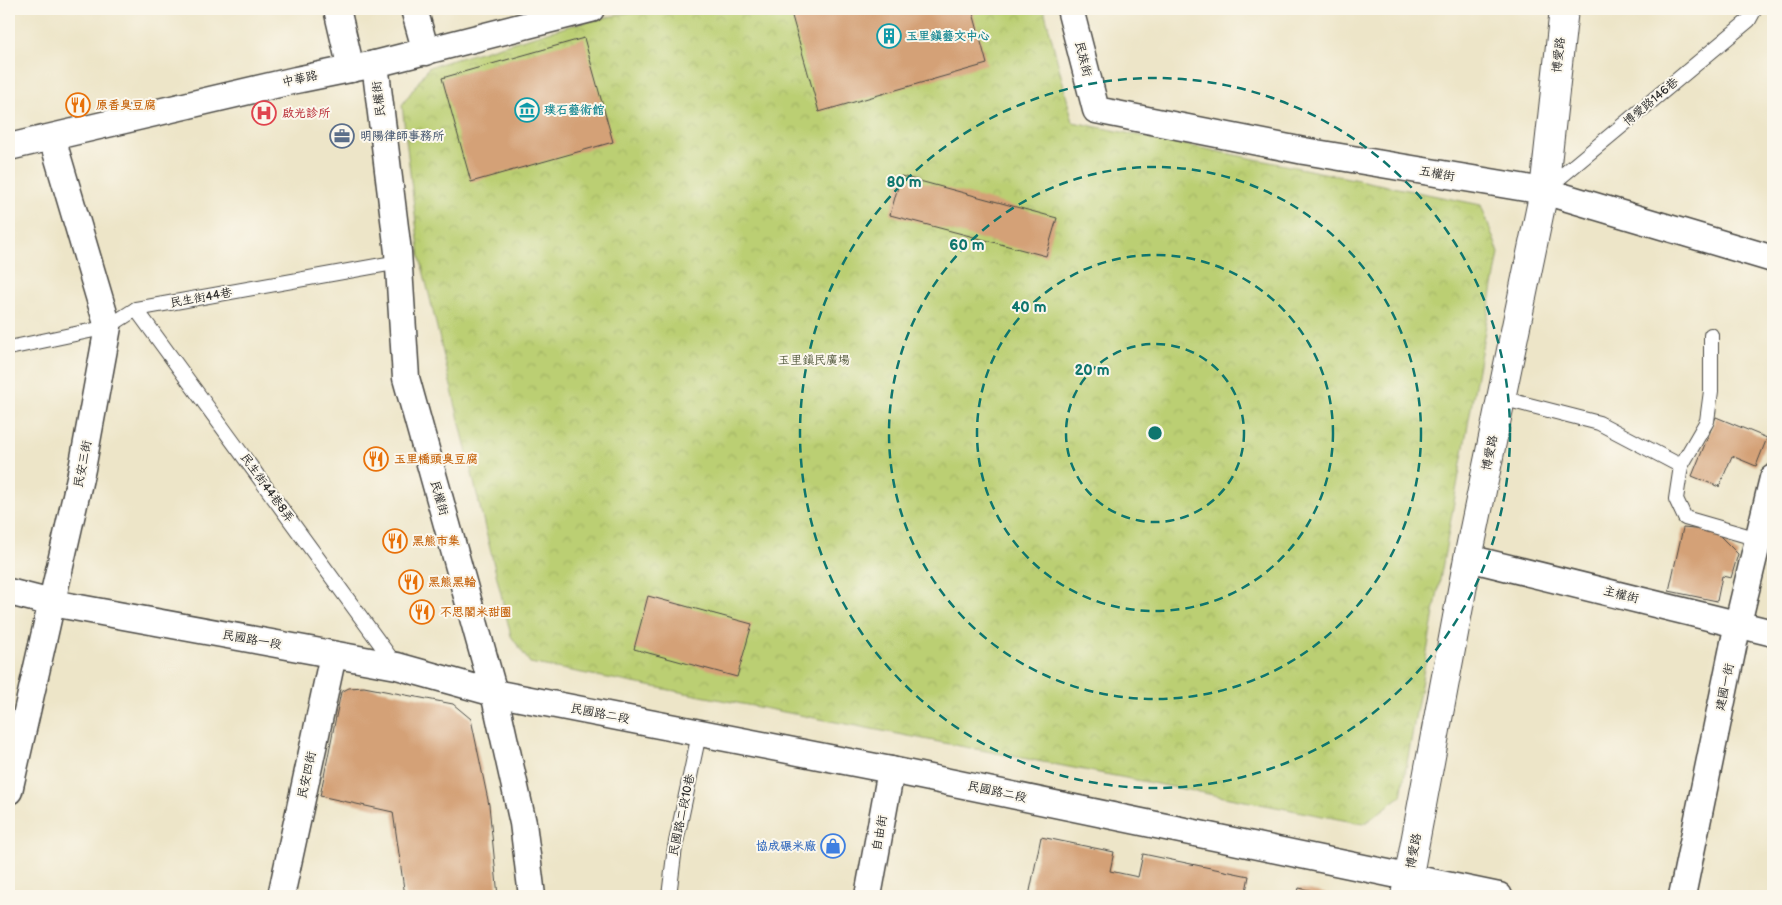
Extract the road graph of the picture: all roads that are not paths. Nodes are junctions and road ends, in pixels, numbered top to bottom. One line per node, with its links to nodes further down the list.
1 (337, 9): 8 (street, 民權街)
2 (414, 9): 7 (street)
3 (591, 9): 7 (street, 中華路)
4 (1070, 9): 9 (street, 民族街)
5 (1564, 9): 12 (street, 博愛路)
6 (1755, 9): 12 (lane, 博愛路146巷)
7 (426, 52): 8 (street, 中華路)
8 (363, 67): 10 (street, 中華路); 14 (street, 民權街)
9 (1096, 110): 12 (street, 五權街)
10 (52, 138): 11 (street, 中華路); 16 (street, 民安三街)
11 (9, 147)
12 (1544, 192): 13 (street, 五權街); 19 (street, 博愛路)
13 (1773, 259)
14 (399, 262): 15 (lane, 民生街44巷); 30 (street, 民權街)
15 (136, 309): 16 (lane, 民生街44巷); 29 (lane, 民生街44巷8弄)
16 (108, 327): 18 (lane, 民生街44巷); 25 (street, 民安三街)
17 (1710, 335): 20 (lane)
18 (9, 348)
19 (1501, 398): 20 (lane); 23 (street, 博愛路)
20 (1681, 466): 22 (lane)
21 (1773, 478): 22 (street, 建國一街)
22 (1758, 539): 26 (street, 建國一街)
23 (1468, 558): 26 (street, 主權街); 34 (street, 博愛路)
24 (9, 592): 25 (street, 民國路一段)
25 (52, 603): 28 (street, 民國路一段); 33 (street, 民安三街)
26 (1738, 623): 27 (street, 主權街); 40 (street, 建國一街)
27 (1773, 633)
28 (333, 654): 29 (street, 民國路一段); 35 (street, 民安四街)
29 (397, 666): 30 (street, 民國路一段)
30 (494, 693): 31 (street, 民國路二段); 36 (street, 民權街)
31 (699, 734): 32 (street, 民國路二段); 37 (lane, 民國路二段10巷)
32 (891, 770): 34 (street, 民國路二段); 38 (street, 自由街)
33 (9, 786)
34 (1407, 887): 39 (street, 民國路二段)
35 (281, 896)
36 (532, 896)
37 (668, 896)
38 (868, 896)
39 (1499, 896)
40 (1682, 896)

